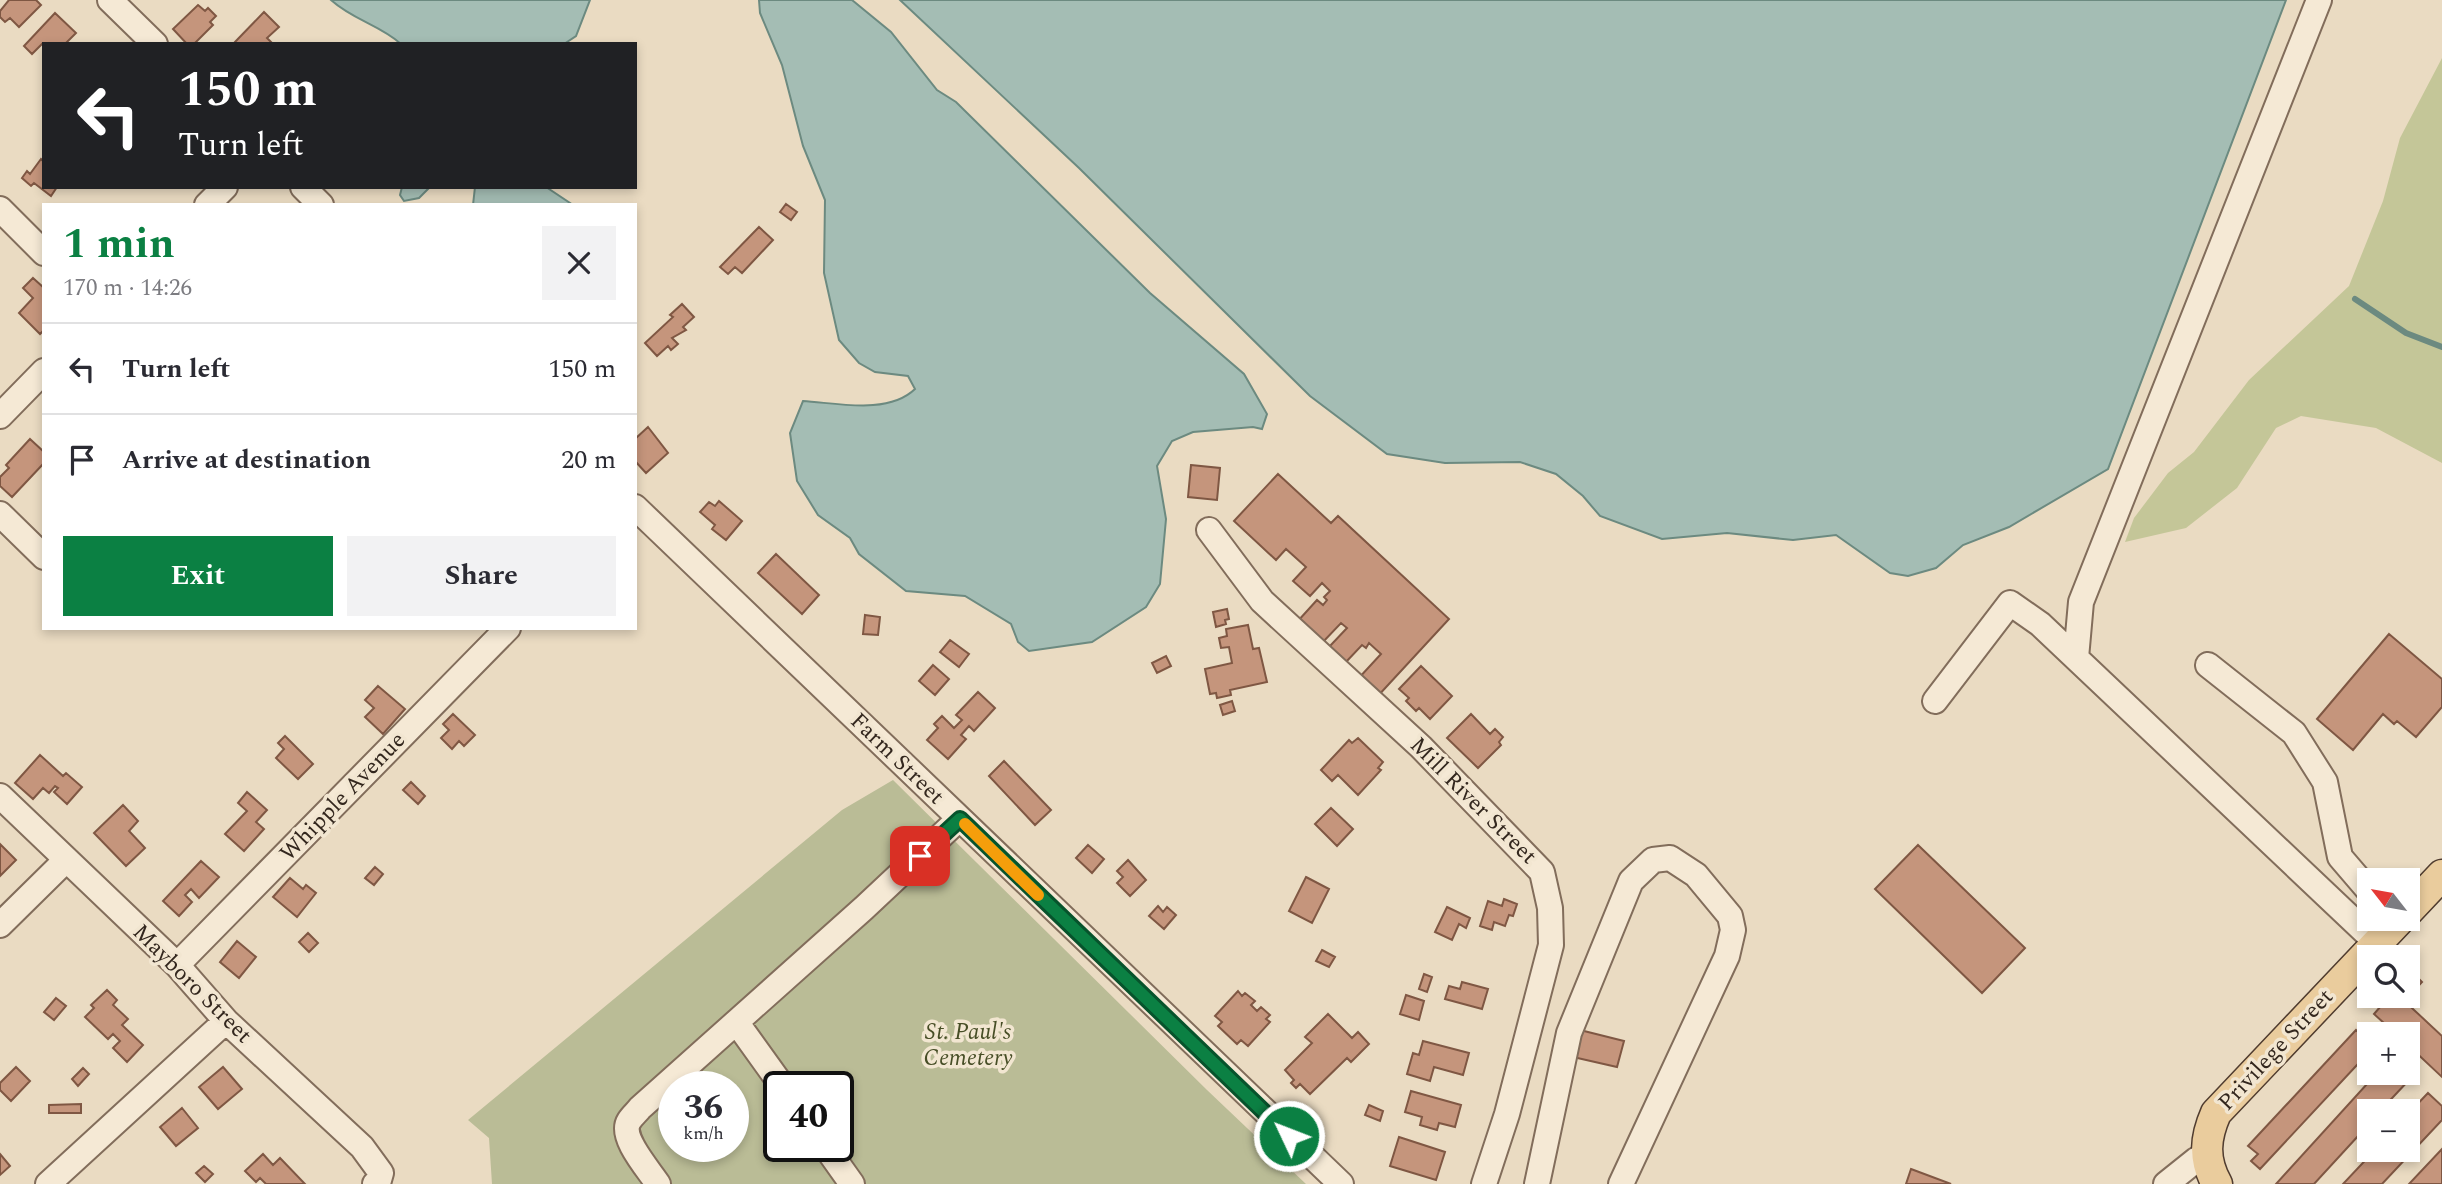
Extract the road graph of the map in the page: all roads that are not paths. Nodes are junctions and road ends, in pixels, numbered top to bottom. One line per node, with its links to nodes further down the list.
1 (110, 0): 3 (street)
2 (2319, 0): 17 (street)
3 (153, 42)
4 (223, 189): 6 (street)
5 (305, 189): 7 (street)
6 (209, 203)
7 (319, 203)
8 (0, 209): 9 (street)
9 (42, 251)
10 (42, 372): 11 (street)
11 (0, 415)
12 (637, 509): 21 (street, Farm Street)
13 (0, 514): 15 (street)
14 (1209, 530): 40 (street, Mill River Street)
15 (42, 555)
16 (506, 630): 29 (street, Whipple Avenue)
17 (2076, 658): 19 (street); 25 (street)
18 (2208, 665): 24 (street)
19 (1935, 701)
20 (0, 796): 22 (street, Mayboro Street)
21 (960, 819): 31 (street); 39 (street, Farm Street)
22 (66, 860): 27 (street); 29 (street, Mayboro Street)
23 (2442, 875): 26 (main road, Privilege Street)
24 (2357, 877)
25 (2357, 891)
26 (2420, 897)
27 (0, 925)
28 (2387, 931): 33 (main road, Privilege Street)
29 (177, 965): 30 (street, Mayboro Street)
30 (226, 1021): 35 (street, Mayboro Street); 36 (street)
31 (737, 1023): 32 (street); 37 (street)
32 (772, 1071)
33 (2206, 1156): 43 (street); 44 (main road)
34 (836, 1162): 38 (street)
35 (378, 1180)
36 (48, 1184)
37 (658, 1184)
38 (852, 1184)
39 (1341, 1184)
40 (1484, 1184)
41 (1537, 1184): 42 (street)
42 (1621, 1184)
43 (2166, 1184)
44 (2217, 1184)

